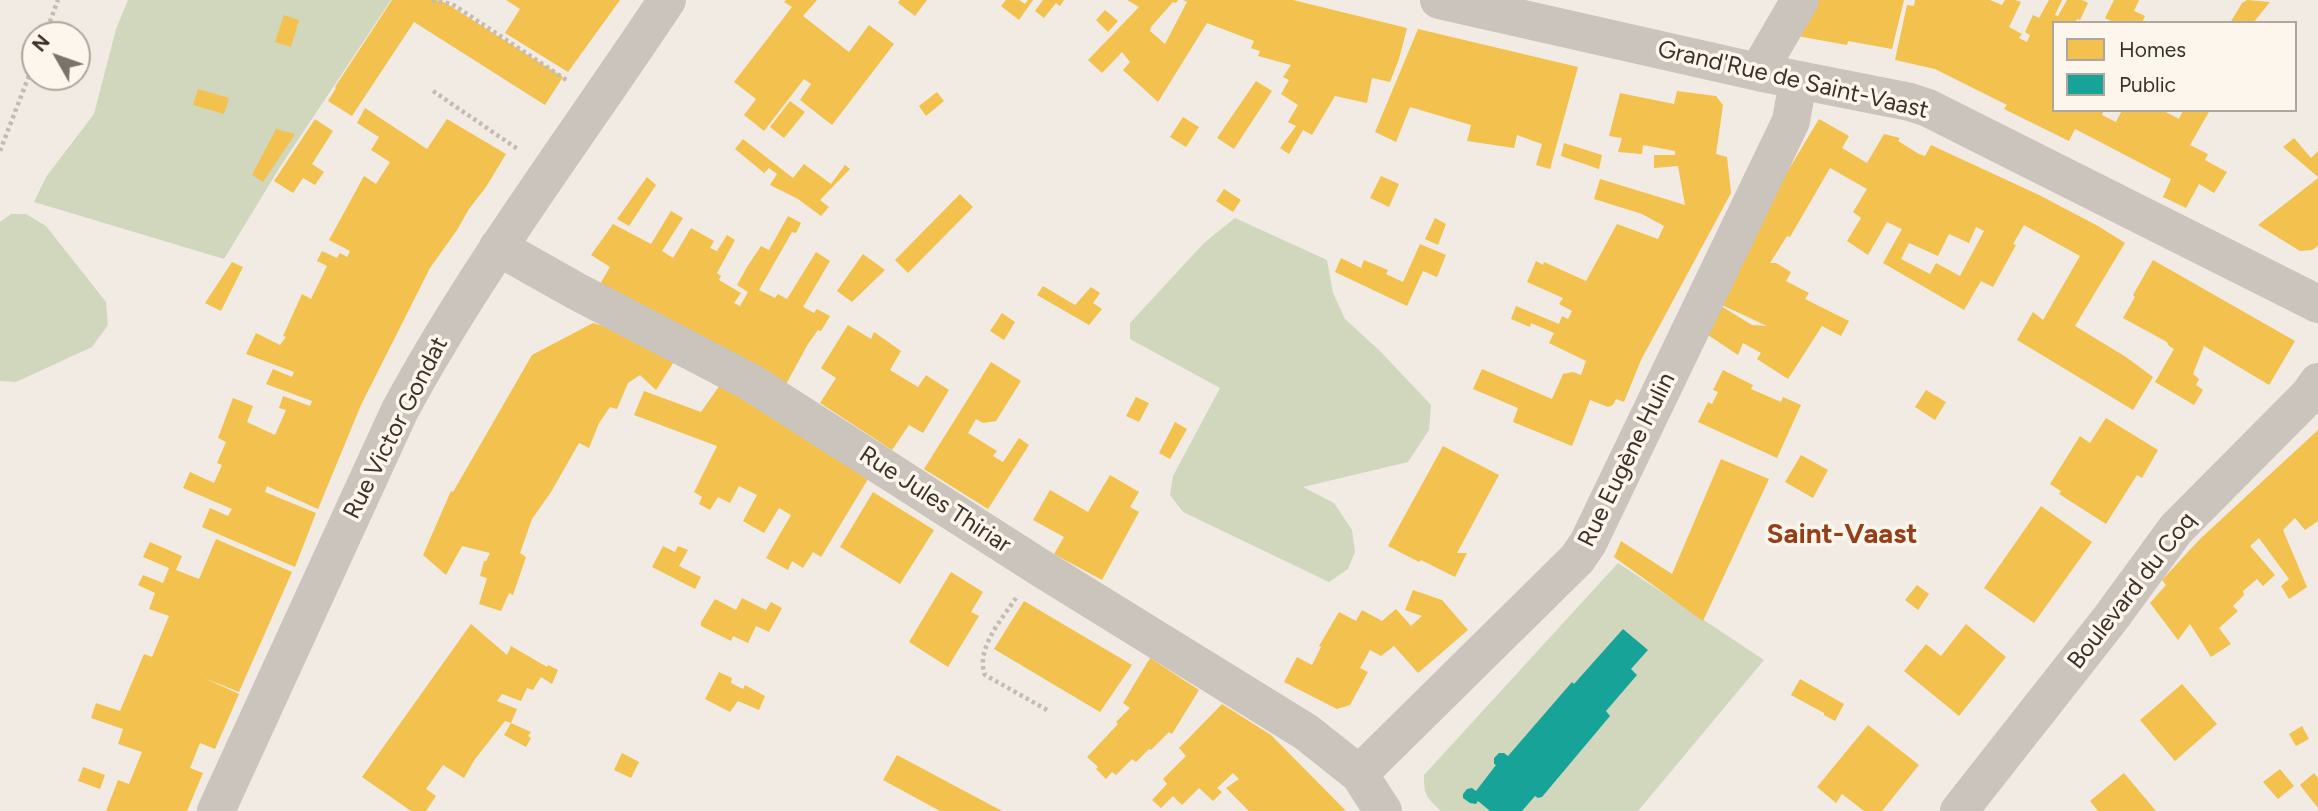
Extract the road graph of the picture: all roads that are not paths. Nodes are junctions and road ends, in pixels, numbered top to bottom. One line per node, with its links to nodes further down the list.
1 (667, 0): 6 (street, Rue Victor Gondat)
2 (1438, 0): 4 (street, Grand'Rue de Saint-Vaast)
3 (1800, 0): 4 (street)
4 (1758, 72): 5 (street, Grand'Rue de Saint-Vaast)
5 (1798, 81): 7 (street, Grand'Rue de Saint-Vaast); 9 (street, Rue Eugène Hulin)
6 (498, 247): 9 (street, Rue Jules Thiriar); 10 (street, Rue Victor Gondat)
7 (2318, 304)
8 (2318, 382): 12 (street, Boulevard du Coq)
9 (1359, 774): 11 (street, Rue Jules Thiriar)
10 (216, 811)
11 (1383, 811)
12 (1959, 811)

